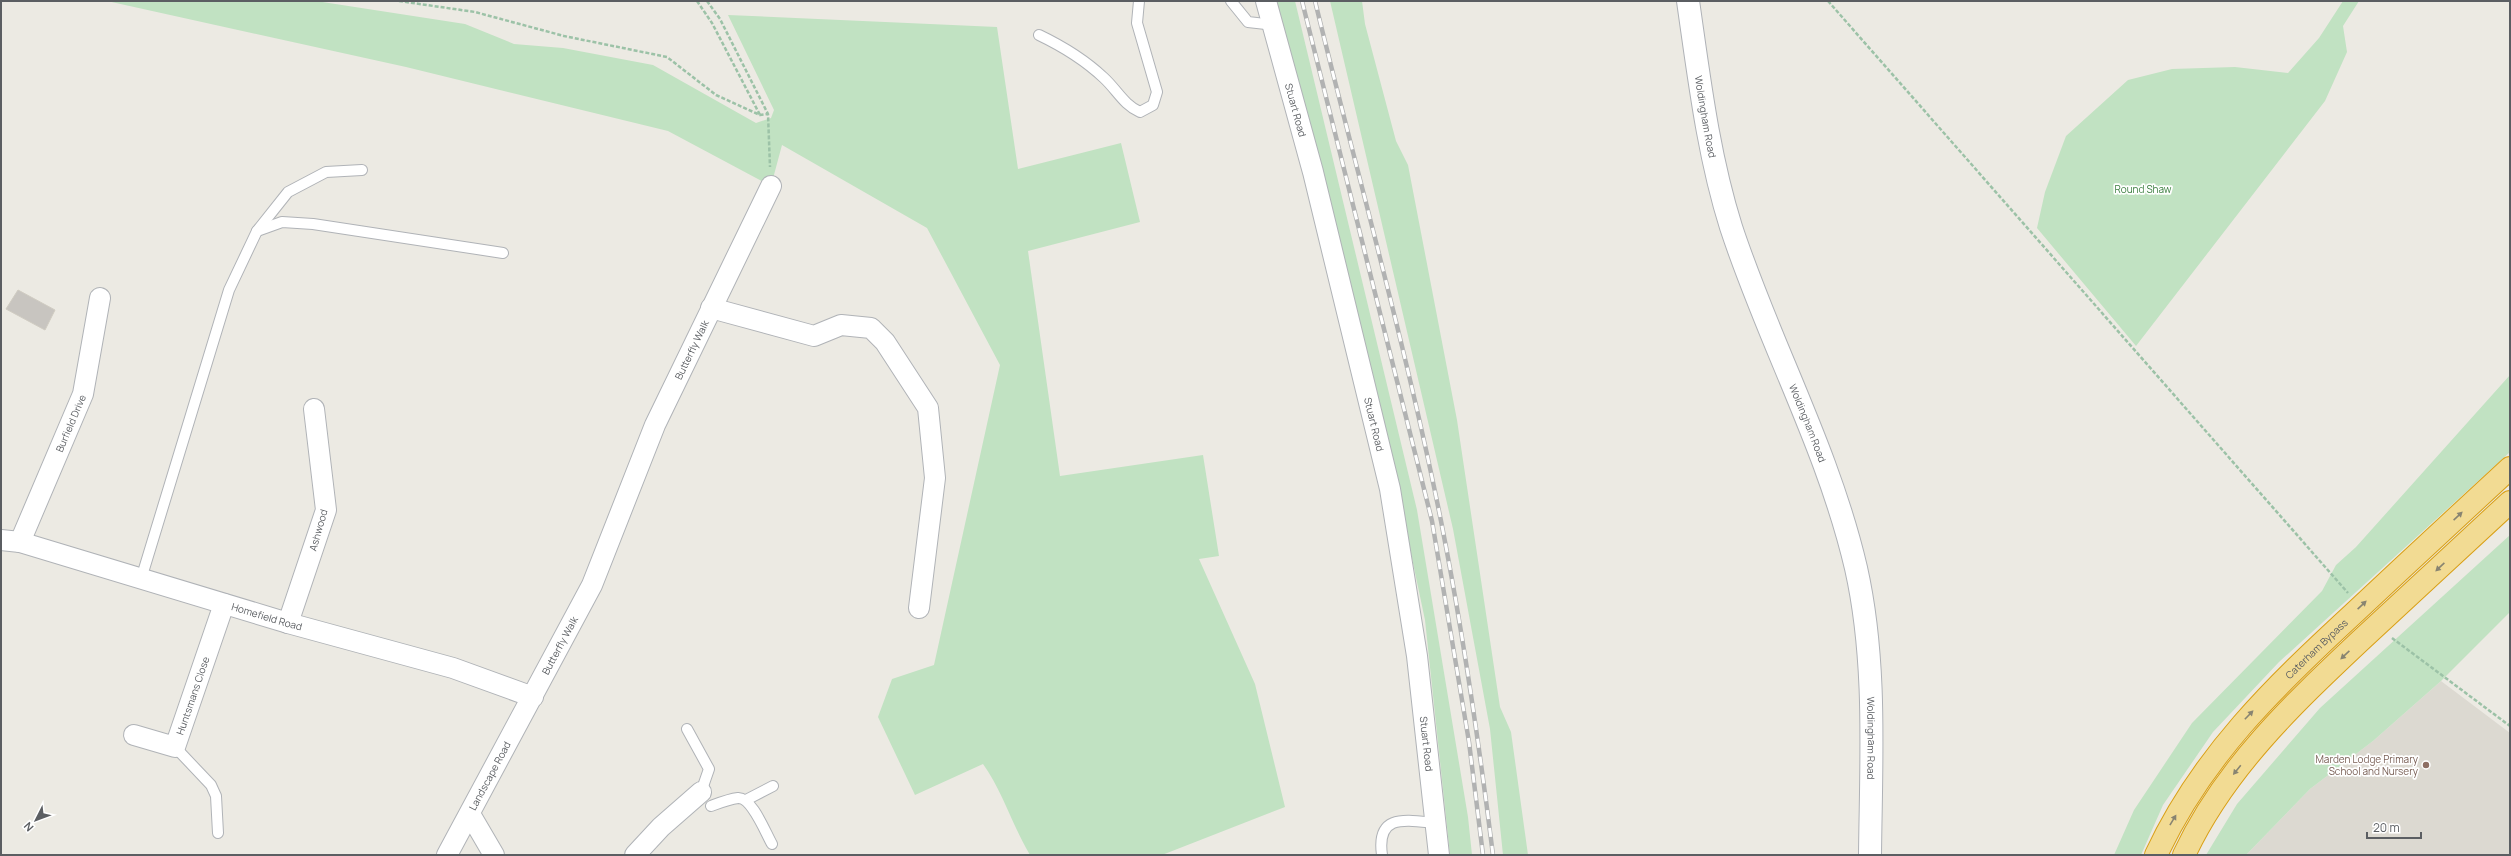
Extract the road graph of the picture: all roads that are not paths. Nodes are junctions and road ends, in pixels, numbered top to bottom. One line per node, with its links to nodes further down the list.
1 (1139, 1): 6 (lane)
2 (1231, 1): 5 (lane)
3 (1266, 1): 5 (street, Stuart Road)
4 (1688, 1): 37 (street, Woldingham Road)
5 (1274, 25): 29 (street, Stuart Road)
6 (1039, 35)
7 (362, 170): 9 (lane)
8 (771, 186): 12 (street, Butterfly Walk)
9 (257, 231): 10 (lane); 17 (lane)
10 (503, 253)
11 (100, 298): 16 (street, Burfield Drive)
12 (711, 308): 19 (street); 21 (street, Butterfly Walk)
13 (314, 409): 20 (street, Ashwood)
14 (2510, 468): 38 (highway, Caterham Bypass, one-way to 14)
15 (2510, 502): 39 (highway, one-way to 39)
16 (10, 541): 17 (street, Homefield Road)
17 (141, 579): 18 (street, Homefield Road)
18 (224, 604): 20 (street, Homefield Road); 24 (street, Huntsmans Close)
19 (919, 608)
20 (288, 623): 21 (street, Homefield Road)
21 (533, 696): 28 (street, Landscape Road)
22 (687, 729): 26 (lane)
23 (134, 735): 24 (street, Huntsmans Close)
24 (175, 746): 30 (lane)
25 (773, 786): 27 (lane)
26 (702, 793): 27 (lane); 35 (street)
27 (746, 800): 31 (lane)
28 (470, 814): 33 (street, Landscape Road); 34 (street)
29 (1436, 823): 32 (street, Stuart Road); 36 (lane)
30 (218, 833)
31 (772, 844)
32 (1436, 853)
33 (447, 855)
34 (494, 855)
35 (635, 855)
36 (1382, 855)
37 (1870, 855)
38 (2156, 855)
39 (2184, 855)

